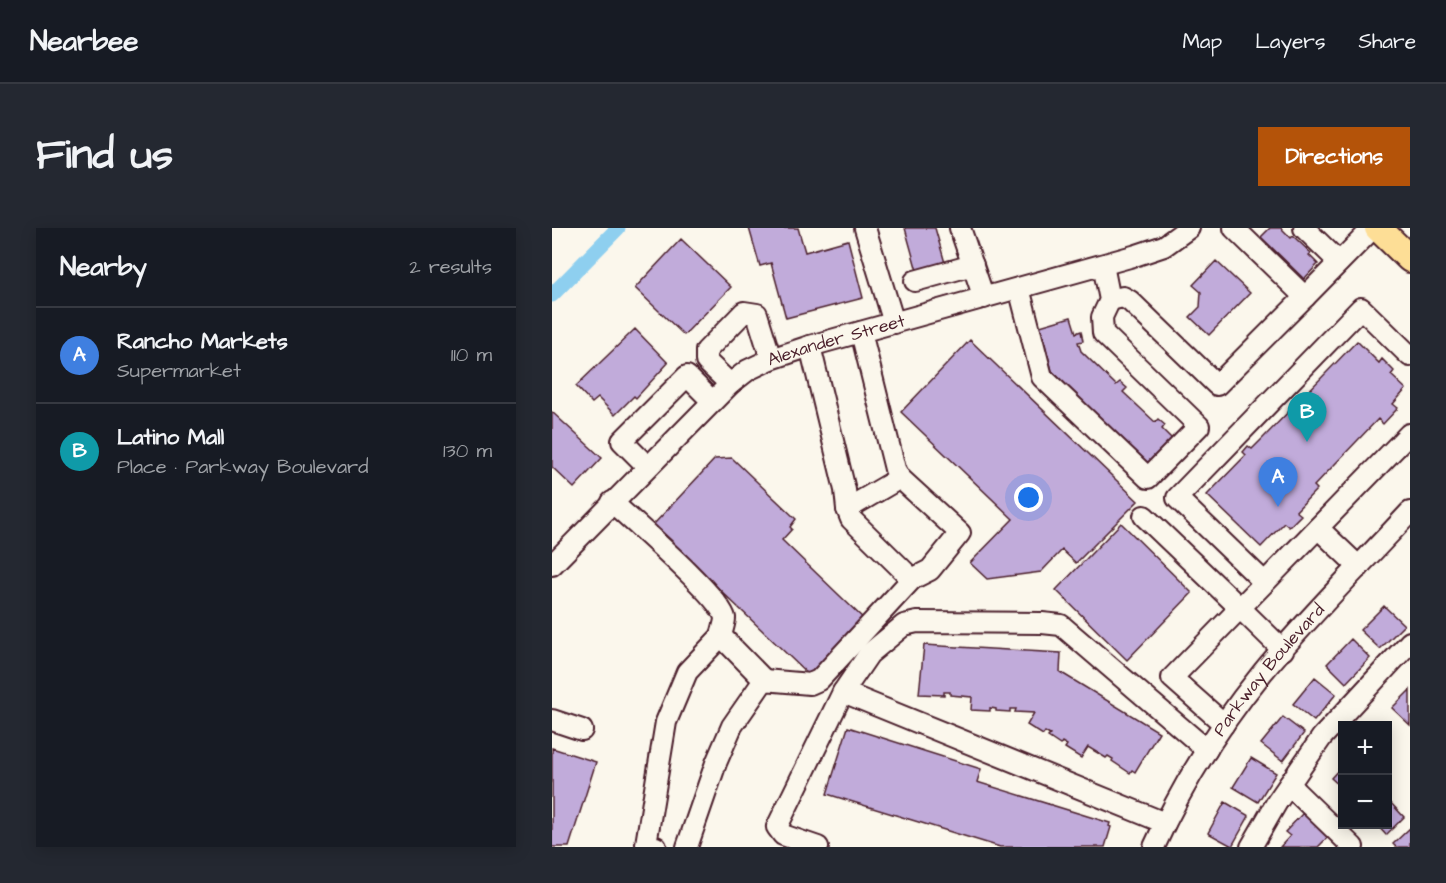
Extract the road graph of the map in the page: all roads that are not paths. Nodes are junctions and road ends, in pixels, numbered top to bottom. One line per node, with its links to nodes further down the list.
1 (865, 228): 16 (street)
2 (960, 228): 9 (street)
3 (1189, 228): 10 (street, Alexander Street)
4 (1234, 228): 13 (street)
5 (1304, 228): 8 (street)
6 (1381, 229): 7 (main road); 8 (street)
7 (1410, 259)
8 (1340, 262): 13 (street)
9 (973, 265): 11 (street); 14 (street)
10 (1103, 265): 12 (street, Alexander Street); 15 (street)
11 (915, 281)
12 (1019, 288): 14 (street, Alexander Street); 15 (street)
13 (1305, 297): 15 (street)
14 (984, 298): 16 (street, Alexander Street)
15 (1110, 300)
16 (894, 323): 17 (street, Alexander Street)
17 (861, 332): 18 (street, Alexander Street); 25 (street)
18 (810, 346): 20 (street, Alexander Street); 27 (street)
19 (1409, 354): 34 (street)
20 (771, 359): 21 (street, Alexander Street); 21 (street)
21 (730, 384): 22 (street, Alexander Street)
22 (712, 401): 24 (street, Alexander Street); 24 (street)
23 (1410, 434): 30 (street)
24 (647, 466): 26 (street, Alexander Street)
25 (900, 478): 27 (street); 33 (street)
26 (612, 502): 31 (street, Alexander Street); 36 (street)
27 (847, 509): 33 (street)
28 (1410, 512): 32 (street, Parkway Boulevard)
29 (1144, 516): 35 (street)
30 (1318, 528): 32 (street); 34 (street)
31 (556, 554)
32 (1359, 567): 38 (street, Parkway Boulevard)
33 (912, 579): 39 (street)
34 (1264, 582): 35 (street)
35 (1240, 608): 38 (street); 42 (street)
36 (721, 636): 39 (street); 48 (street)
37 (1408, 648): 45 (street)
38 (1283, 650): 42 (street, Parkway Boulevard)
39 (764, 680): 49 (street)
40 (843, 692): 44 (street); 46 (street); 50 (street)
41 (552, 720): 43 (street)
42 (1224, 724): 44 (street, Parkway Boulevard)
43 (582, 730)
44 (1207, 750): 46 (street, Parkway Boulevard)
45 (1290, 785): 51 (street); 52 (street)
46 (1165, 823): 47 (street, Parkway Boulevard)
47 (1158, 845)
48 (657, 847)
49 (687, 847)
50 (819, 847)
51 (1251, 847)
52 (1353, 847)

